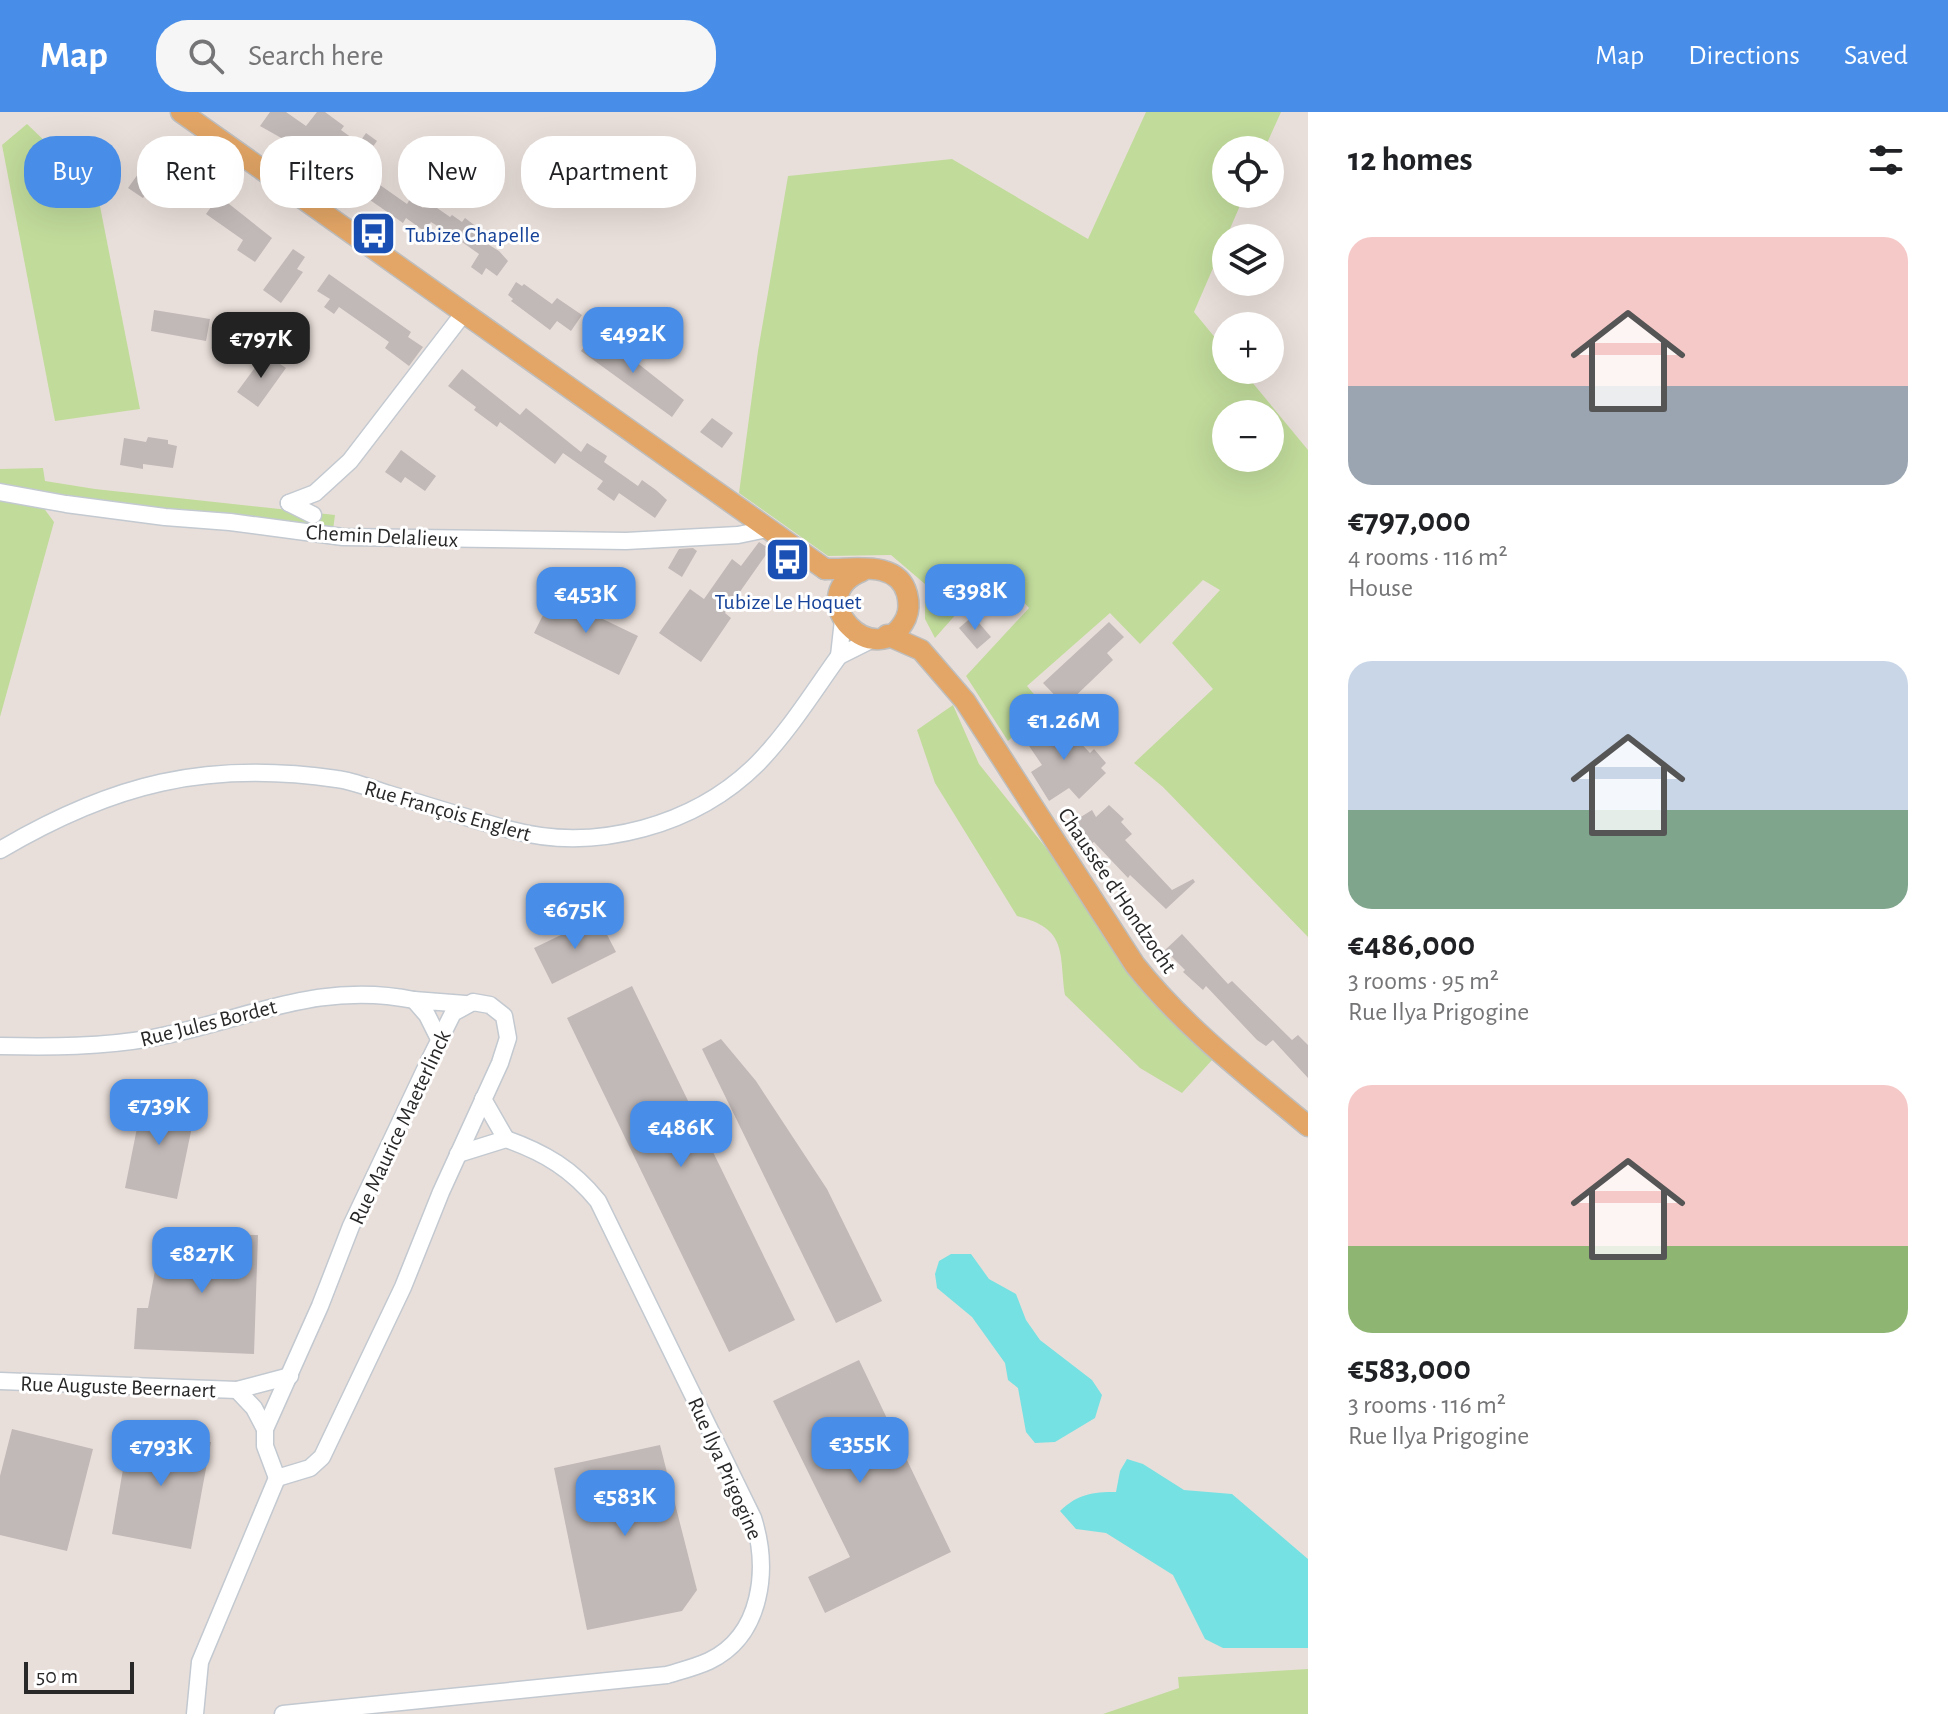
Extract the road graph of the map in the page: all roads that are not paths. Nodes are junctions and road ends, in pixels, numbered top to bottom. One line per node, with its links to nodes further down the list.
1 (181, 112): 2 (main road)
2 (463, 314): 4 (street); 5 (main road)
3 (0, 492): 5 (street, Chemin Delalieux)
4 (313, 515)
5 (767, 529): 6 (main road)
6 (825, 569): 7 (main road); 9 (main road)
7 (862, 571): 8 (main road); 9 (main road)
8 (909, 608): 10 (main road); 11 (main road)
9 (841, 611): 10 (main road); 12 (street)
10 (881, 637): 11 (main road); 12 (street)
11 (921, 650): 19 (main road, Chaussée d'Hondzocht)
12 (839, 656): 13 (street, Rue François Englert)
13 (0, 850)
14 (414, 1000): 15 (street, Rue Jules Bordet); 16 (street); 17 (street, Rue Jules Bordet)
15 (465, 1004): 16 (street, Rue Maurice Maeterlinck); 18 (street)
16 (440, 1041): 22 (street, Rue Maurice Maeterlinck)
17 (0, 1046)
18 (483, 1099): 20 (street); 21 (street)
19 (1308, 1126)
20 (506, 1139): 21 (street); 28 (street, Rue Ilya Prigogine)
21 (458, 1154): 26 (street)
22 (290, 1376): 24 (street, Rue Auguste Beernaert); 25 (street, Rue Maurice Maeterlinck)
23 (0, 1381): 24 (street, Rue Auguste Beernaert)
24 (237, 1390): 25 (street, Rue Auguste Beernaert)
25 (265, 1429): 26 (street)
26 (277, 1478): 27 (street)
27 (195, 1714)
28 (283, 1714)

